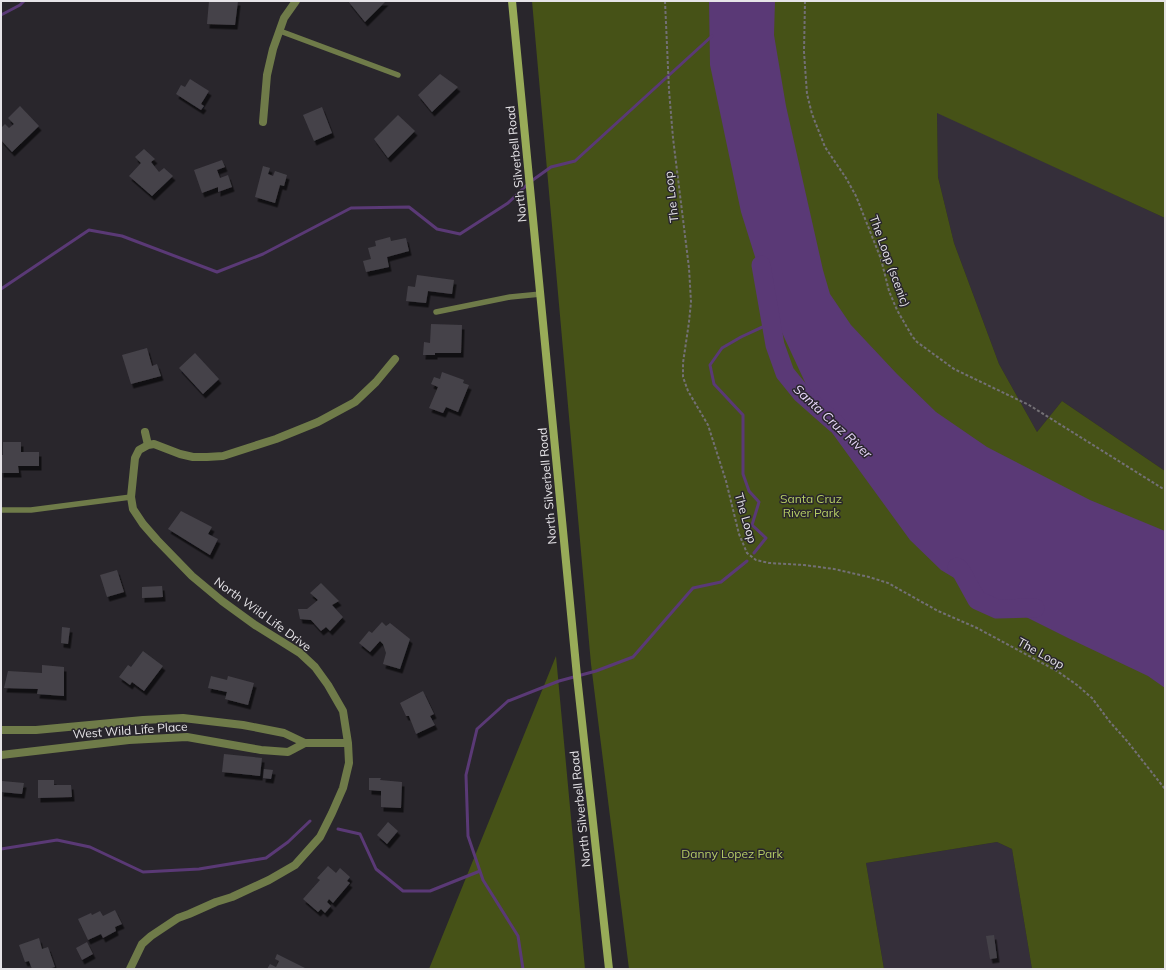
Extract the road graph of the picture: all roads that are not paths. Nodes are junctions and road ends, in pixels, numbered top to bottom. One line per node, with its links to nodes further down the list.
1 (296, 1): 3 (street)
2 (512, 1): 6 (main road, North Silverbell Road)
3 (280, 31): 4 (lane); 5 (street)
4 (398, 76)
5 (263, 122)
6 (541, 294): 7 (lane); 18 (main road, North Silverbell Road)
7 (436, 312)
8 (395, 359): 10 (street)
9 (145, 432): 10 (street)
10 (148, 445): 11 (street, North Wild Life Drive)
11 (131, 497): 12 (lane); 15 (street, North Wild Life Drive)
12 (1, 510)
13 (1, 730): 14 (street, West Wild Life Place)
14 (305, 743): 15 (street, West Wild Life Place); 16 (street, West Wild Life Place)
15 (348, 743): 17 (street, North Wild Life Drive)
16 (1, 755)
17 (130, 969)
18 (609, 969)

